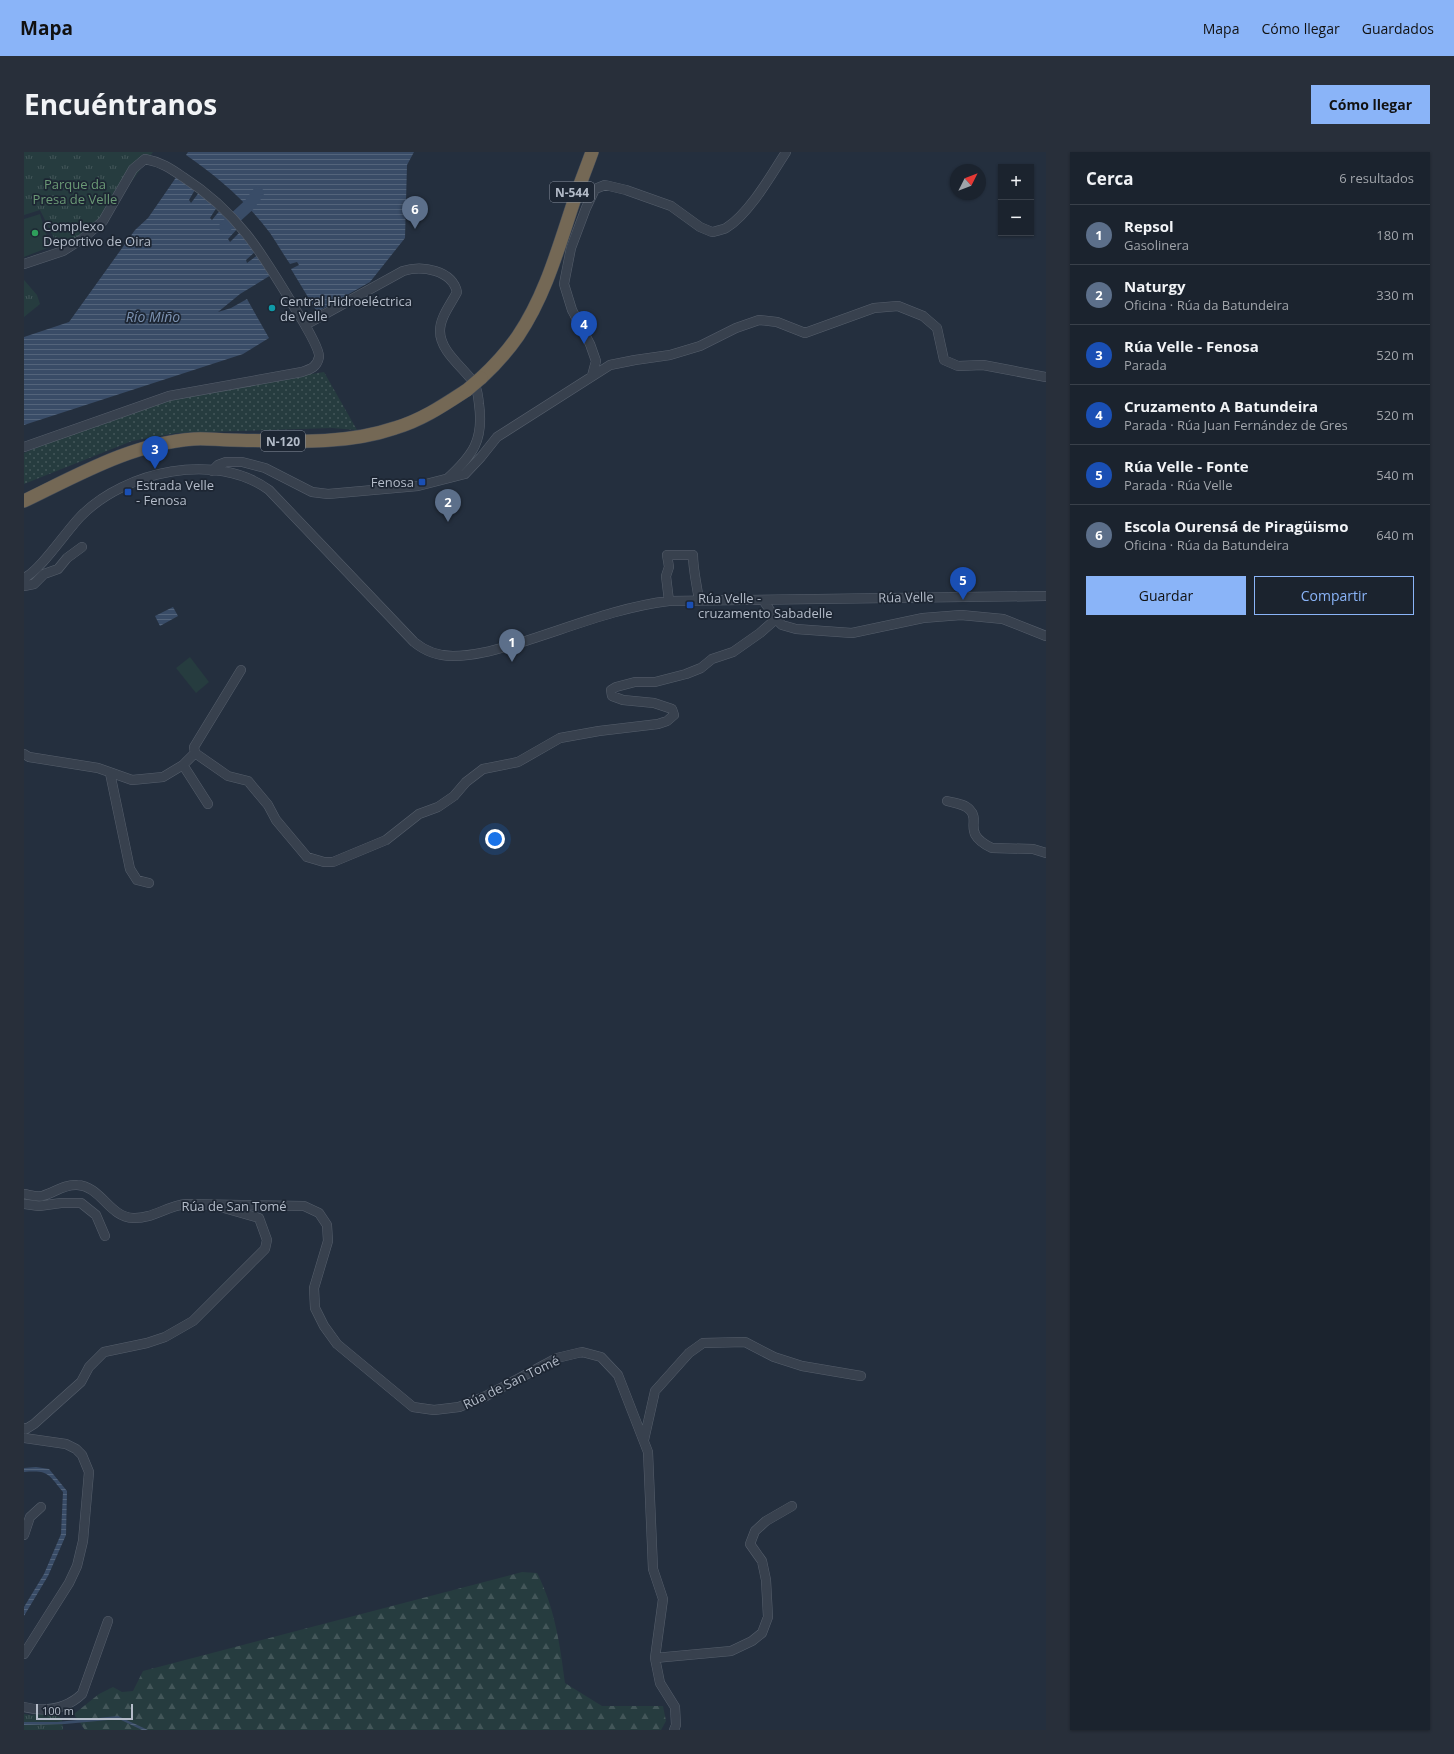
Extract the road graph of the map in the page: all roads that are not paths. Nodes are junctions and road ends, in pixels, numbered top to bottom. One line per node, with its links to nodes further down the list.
1 (786, 152): 6 (street)
2 (591, 153): 3 (highway, N-544)
3 (564, 233): 9 (highway, N-120, bridge)
4 (24, 264): 5 (street)
5 (305, 325): 8 (street); 11 (street)
6 (592, 376): 7 (street); 11 (street)
7 (1046, 377)
8 (24, 447)
9 (92, 468): 12 (highway); 13 (highway, N-120)
10 (212, 471): 11 (street); 15 (street, Rúa Velle); 19 (street, Rúa Velle)
11 (447, 479)
12 (24, 494)
13 (24, 500)
14 (82, 547): 16 (street)
15 (24, 578)
16 (24, 586)
17 (1046, 596): 18 (street, Rúa Velle)
18 (763, 600): 20 (street, Rúa Velle); 21 (street)
19 (669, 601): 20 (street, Rúa Velle); 20 (street)
20 (699, 601)
21 (776, 620): 22 (street); 24 (street)
22 (1046, 636)
23 (241, 670): 24 (street)
24 (195, 752): 26 (street)
25 (24, 754): 27 (street)
26 (183, 765): 27 (street); 29 (street)
27 (110, 772): 31 (street)
28 (947, 801): 30 (street)
29 (208, 804)
30 (1046, 853)
31 (150, 883)
32 (24, 1194): 34 (street, Rúa de San Tomé)
33 (24, 1204): 35 (street)
34 (213, 1204): 37 (street); 39 (street, Rúa de San Tomé)
35 (105, 1236)
36 (861, 1376): 39 (street)
37 (24, 1428)
38 (24, 1438): 44 (street)
39 (644, 1440): 45 (street, Rúa de San Tomé)
40 (792, 1506): 45 (street)
41 (41, 1507): 42 (street)
42 (24, 1535)
43 (108, 1621): 46 (street)
44 (24, 1654)
45 (655, 1658): 47 (street, Rúa de San Tomé)
46 (24, 1707)
47 (674, 1730)

